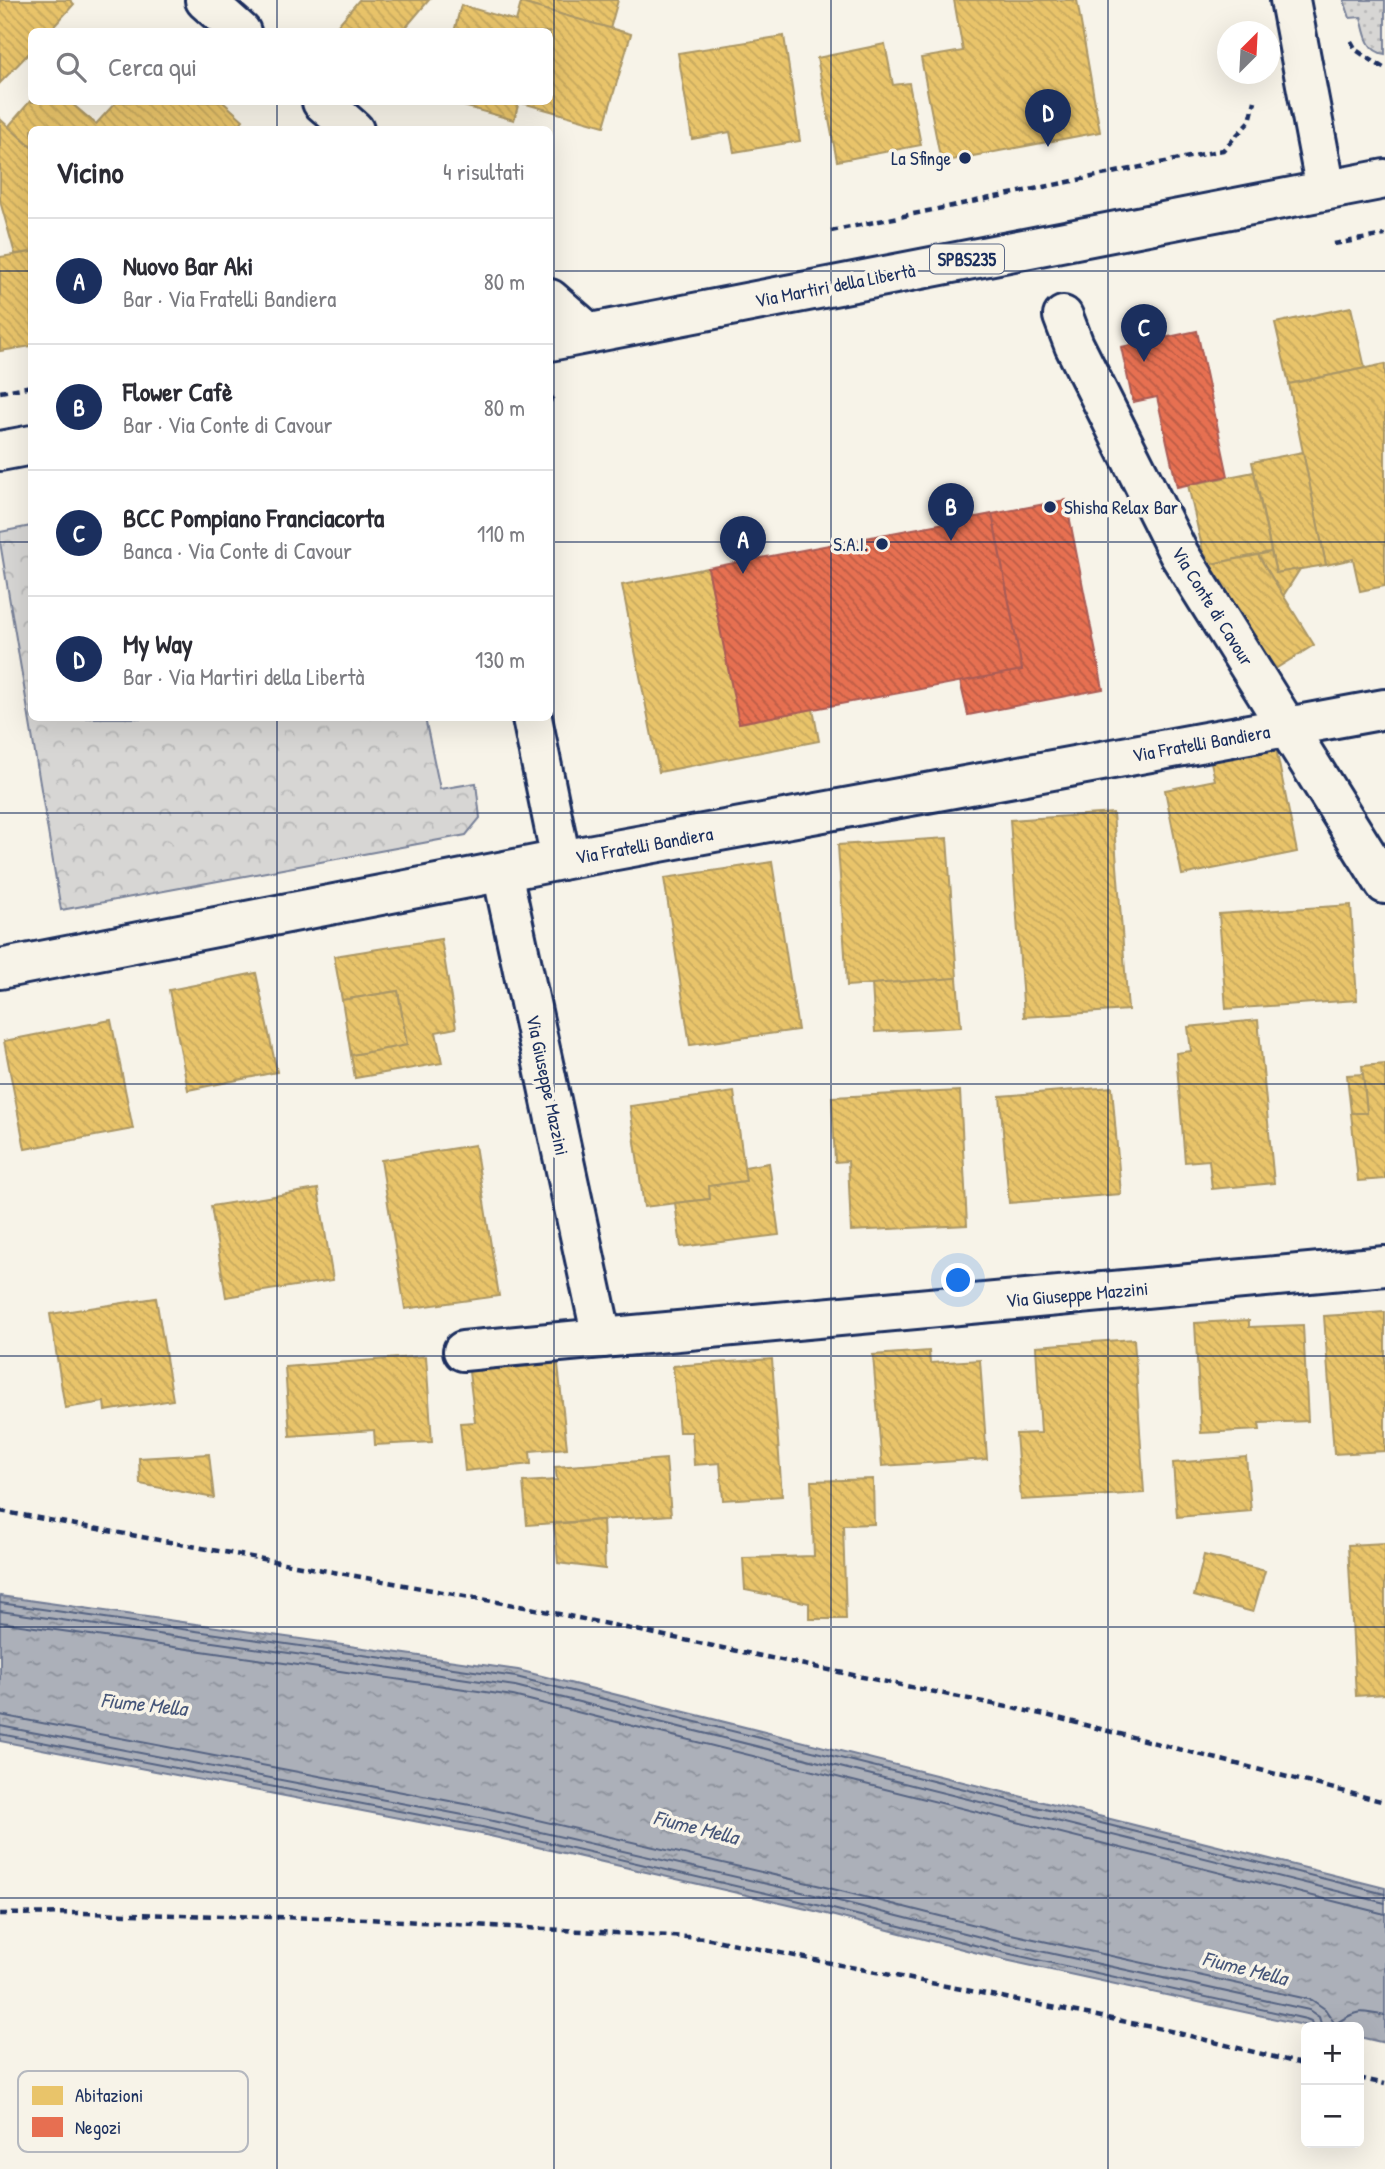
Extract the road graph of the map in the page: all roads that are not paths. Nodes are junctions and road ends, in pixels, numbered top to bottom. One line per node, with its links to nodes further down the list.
1 (205, 0): 3 (street)
2 (1290, 0): 7 (street)
3 (236, 28)
4 (325, 105): 5 (street)
5 (349, 126)
6 (1385, 178): 7 (street, Via Martiri della Libertà / SPBS235)
7 (1326, 190): 10 (street, Via Martiri della Libertà / SPBS235)
8 (553, 302): 10 (street)
9 (1063, 316): 16 (street, Via Conte di Cavour)
10 (589, 333): 11 (street, Via Martiri della Libertà / SPBS235)
11 (553, 340)
12 (28, 446): 13 (street)
13 (0, 451)
14 (1385, 709): 16 (street, Via Fratelli Bandiera)
15 (533, 721): 17 (street)
16 (1289, 727): 17 (street, Via Fratelli Bandiera); 19 (street, Via Conte di Cavour)
17 (561, 860): 18 (street, Via Fratelli Bandiera)
18 (502, 872): 20 (street, Via Fratelli Bandiera); 22 (street, Via Giuseppe Mazzini)
19 (1385, 884)
20 (0, 970)
21 (1385, 1266): 22 (street, Via Giuseppe Mazzini)
22 (602, 1338): 23 (street, Via Giuseppe Mazzini)
23 (463, 1351)

